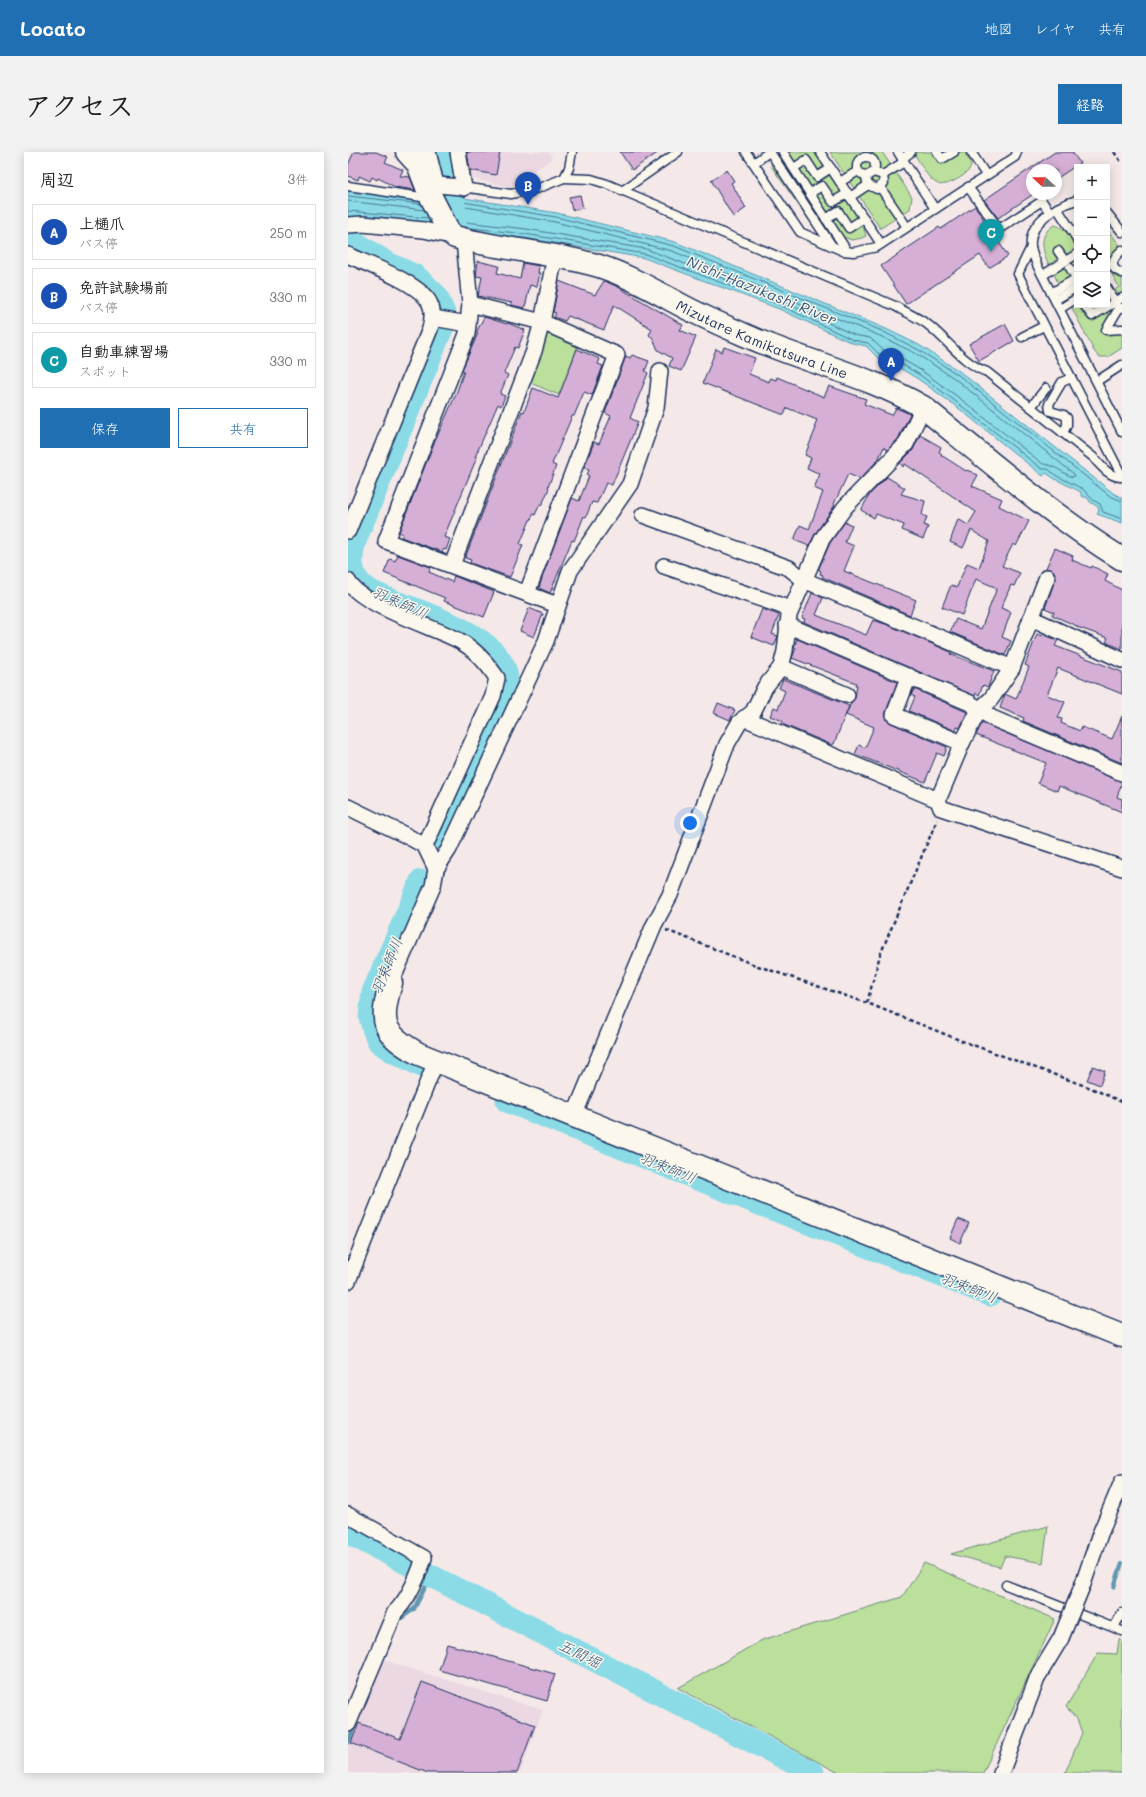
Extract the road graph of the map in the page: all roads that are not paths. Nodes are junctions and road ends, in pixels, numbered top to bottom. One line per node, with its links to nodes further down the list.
1 (407, 152): 31 (street)
2 (428, 152): 31 (street)
3 (458, 152): 29 (street)
4 (572, 152): 24 (lane)
5 (678, 152): 32 (lane)
6 (746, 152): 17 (lane)
7 (770, 152): 17 (lane); 48 (lane)
8 (783, 152): 18 (lane)
9 (820, 152): 19 (lane)
10 (911, 152): 16 (lane)
11 (937, 152): 12 (lane)
12 (954, 152)
13 (971, 152): 23 (lane)
14 (1017, 152): 23 (lane)
15 (859, 155): 20 (lane); 21 (lane)
16 (901, 158): 22 (lane); 37 (lane)
17 (754, 162): 48 (lane)
18 (794, 168): 19 (lane); 33 (lane)
19 (831, 168): 25 (lane)
20 (858, 171): 21 (lane); 25 (lane)
21 (871, 173): 22 (lane); 26 (lane)
22 (883, 175): 28 (lane)
23 (986, 175): 30 (lane)
24 (564, 178): 29 (lane); 32 (lane)
25 (840, 182): 34 (lane)
26 (868, 185): 28 (lane); 34 (lane)
27 (348, 186): 31 (lane)
28 (880, 187): 43 (lane)
29 (463, 188): 31 (street)
30 (968, 188): 37 (lane); 38 (lane)
31 (431, 190): 45 (street)
32 (622, 191): 82 (lane)
33 (810, 193): 34 (lane); 41 (lane)
34 (849, 195): 40 (lane)
35 (1074, 201): 36 (lane)
36 (1057, 208): 38 (lane); 46 (lane)
37 (935, 209): 43 (lane)
38 (1050, 213): 49 (lane)
39 (1110, 217): 44 (lane)
40 (864, 218): 41 (lane); 47 (lane)
41 (826, 219): 52 (lane)
42 (348, 225): 45 (street)
43 (907, 227): 47 (lane)
44 (1122, 232)
45 (456, 236): 54 (street, Mizutare Kamikatsura Line); 66 (street)
46 (1075, 236)
47 (881, 244): 52 (lane)
48 (832, 246): 52 (lane)
49 (1031, 247): 59 (lane); 73 (lane)
50 (1058, 250): 56 (lane)
51 (1122, 250): 58 (lane)
52 (847, 251)
53 (348, 255): 70 (street)
54 (555, 256): 71 (street); 81 (street, Mizutare Kamikatsura Line)
55 (1074, 256): 56 (lane)
56 (1065, 261): 59 (lane)
57 (1070, 268): 60 (lane)
58 (1122, 273)
59 (1043, 275): 64 (lane)
60 (1074, 275)
61 (1074, 280): 64 (lane)
62 (1074, 288): 64 (lane)
63 (1110, 295): 67 (lane)
64 (1053, 296): 68 (lane)
65 (1074, 300): 68 (lane)
66 (470, 304): 71 (street); 72 (street)
67 (1120, 306): 69 (lane); 74 (lane)
68 (1060, 308): 79 (lane)
69 (1086, 308)
70 (433, 318): 72 (street); 87 (street)
71 (542, 322): 89 (street); 94 (street)
72 (468, 324): 89 (street)
73 (1044, 326): 75 (lane); 78 (lane)
74 (1122, 329)
75 (1022, 337)
76 (1122, 365): 79 (lane)
77 (660, 371): 95 (street)
78 (1071, 378): 84 (lane); 85 (lane)
79 (1097, 381): 83 (lane)
80 (1046, 388): 82 (lane)
81 (923, 407): 88 (street, Mizutare Kamikatsura Line); 92 (street)
82 (1031, 408): 84 (lane)
83 (1122, 432)
84 (1063, 433): 85 (lane)
85 (1122, 477)
86 (644, 514): 92 (street)
87 (348, 531)
88 (1122, 558)
89 (452, 565): 94 (street)
90 (664, 566): 96 (street)
91 (1047, 577): 97 (street)
92 (804, 580): 96 (street); 101 (street)
93 (348, 581): 110 (street)
94 (527, 593): 95 (street)
95 (557, 605): 112 (street)
96 (791, 610): 98 (street)
97 (1031, 618): 99 (street); 101 (street)
98 (787, 625): 100 (street); 102 (street)
99 (1122, 660)
100 (781, 667): 103 (street); 105 (street)
101 (1012, 668): 104 (street)
102 (909, 676): 104 (street); 106 (street)
103 (847, 695)
104 (979, 710): 106 (street); 107 (street)
105 (744, 718): 108 (street); 115 (street)
106 (962, 743): 108 (street)
107 (1122, 773)
108 (939, 804): 111 (street)
109 (348, 807): 110 (street)
110 (425, 846): 112 (street)
111 (1122, 868)
112 (436, 869): 113 (street)
113 (390, 983): 114 (street)
114 (436, 1061): 115 (street); 116 (street)
115 (574, 1116): 117 (street)
116 (348, 1281)
117 (1122, 1336)
118 (1122, 1482): 125 (street, bridge)
119 (348, 1515): 124 (street)
120 (1006, 1585): 122 (lane)
121 (1122, 1613): 122 (lane)
122 (1114, 1627): 123 (lane)
123 (1122, 1631)
124 (348, 1724)
125 (1002, 1773)

